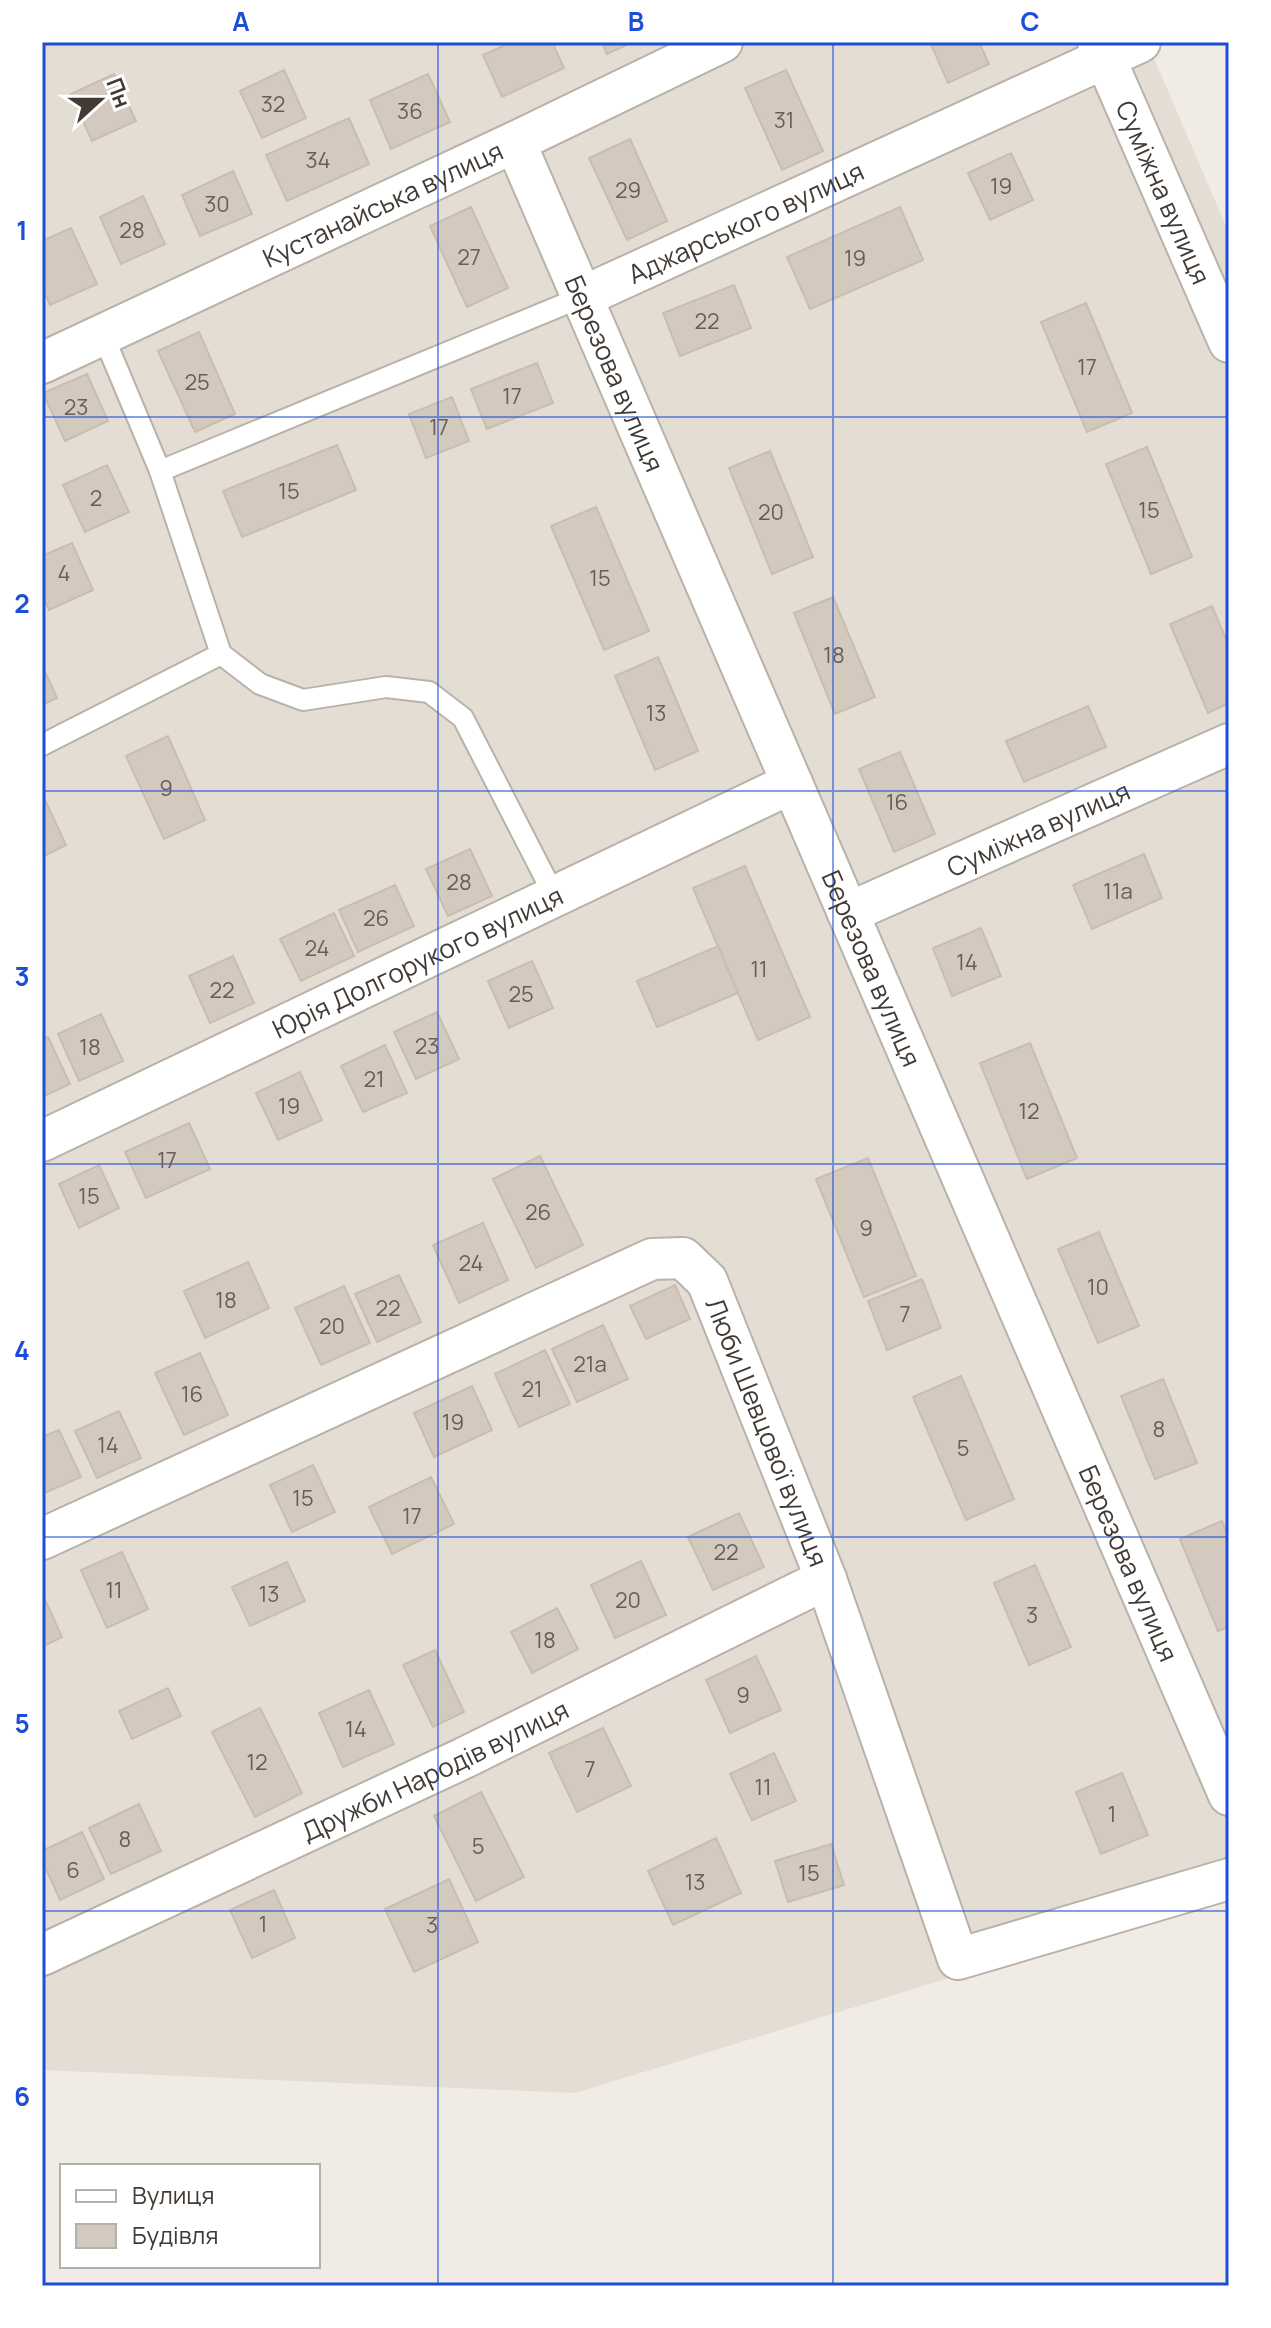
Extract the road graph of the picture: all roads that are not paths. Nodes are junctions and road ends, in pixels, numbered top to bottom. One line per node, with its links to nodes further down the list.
1 (722, 42): 3 (street, Кустанайська вулиця)
2 (1114, 47): 4 (street, Аджарського вулиця); 6 (street, Суміжна вулиця)
3 (515, 142): 4 (street, Березова вулиця); 5 (street, Кустанайська вулиця)
4 (582, 297): 8 (lane, Аджарського вулиця); 12 (street, Березова вулиця)
5 (103, 335): 7 (street, Кустанайська вулиця); 8 (lane)
6 (1229, 342)
7 (42, 363)
8 (160, 471): 9 (lane)
9 (221, 654): 11 (lane); 13 (lane)
10 (1229, 744): 14 (street, Суміжна вулиця)
11 (42, 745)
12 (792, 783): 13 (street, Юрія Долгорукого вулиця); 14 (street, Березова вулиця)
13 (555, 897): 15 (street, Юрія Долгорукого вулиця)
14 (848, 913): 18 (street, Березова вулиця)
15 (42, 1141)
16 (42, 1539): 17 (street, Люби Шевцової вулиця)
17 (826, 1579): 19 (street, Люби Шевцової вулиця); 20 (street, Дружби Народів вулиця)
18 (1229, 1795)
19 (1229, 1879)
20 (42, 1955)

